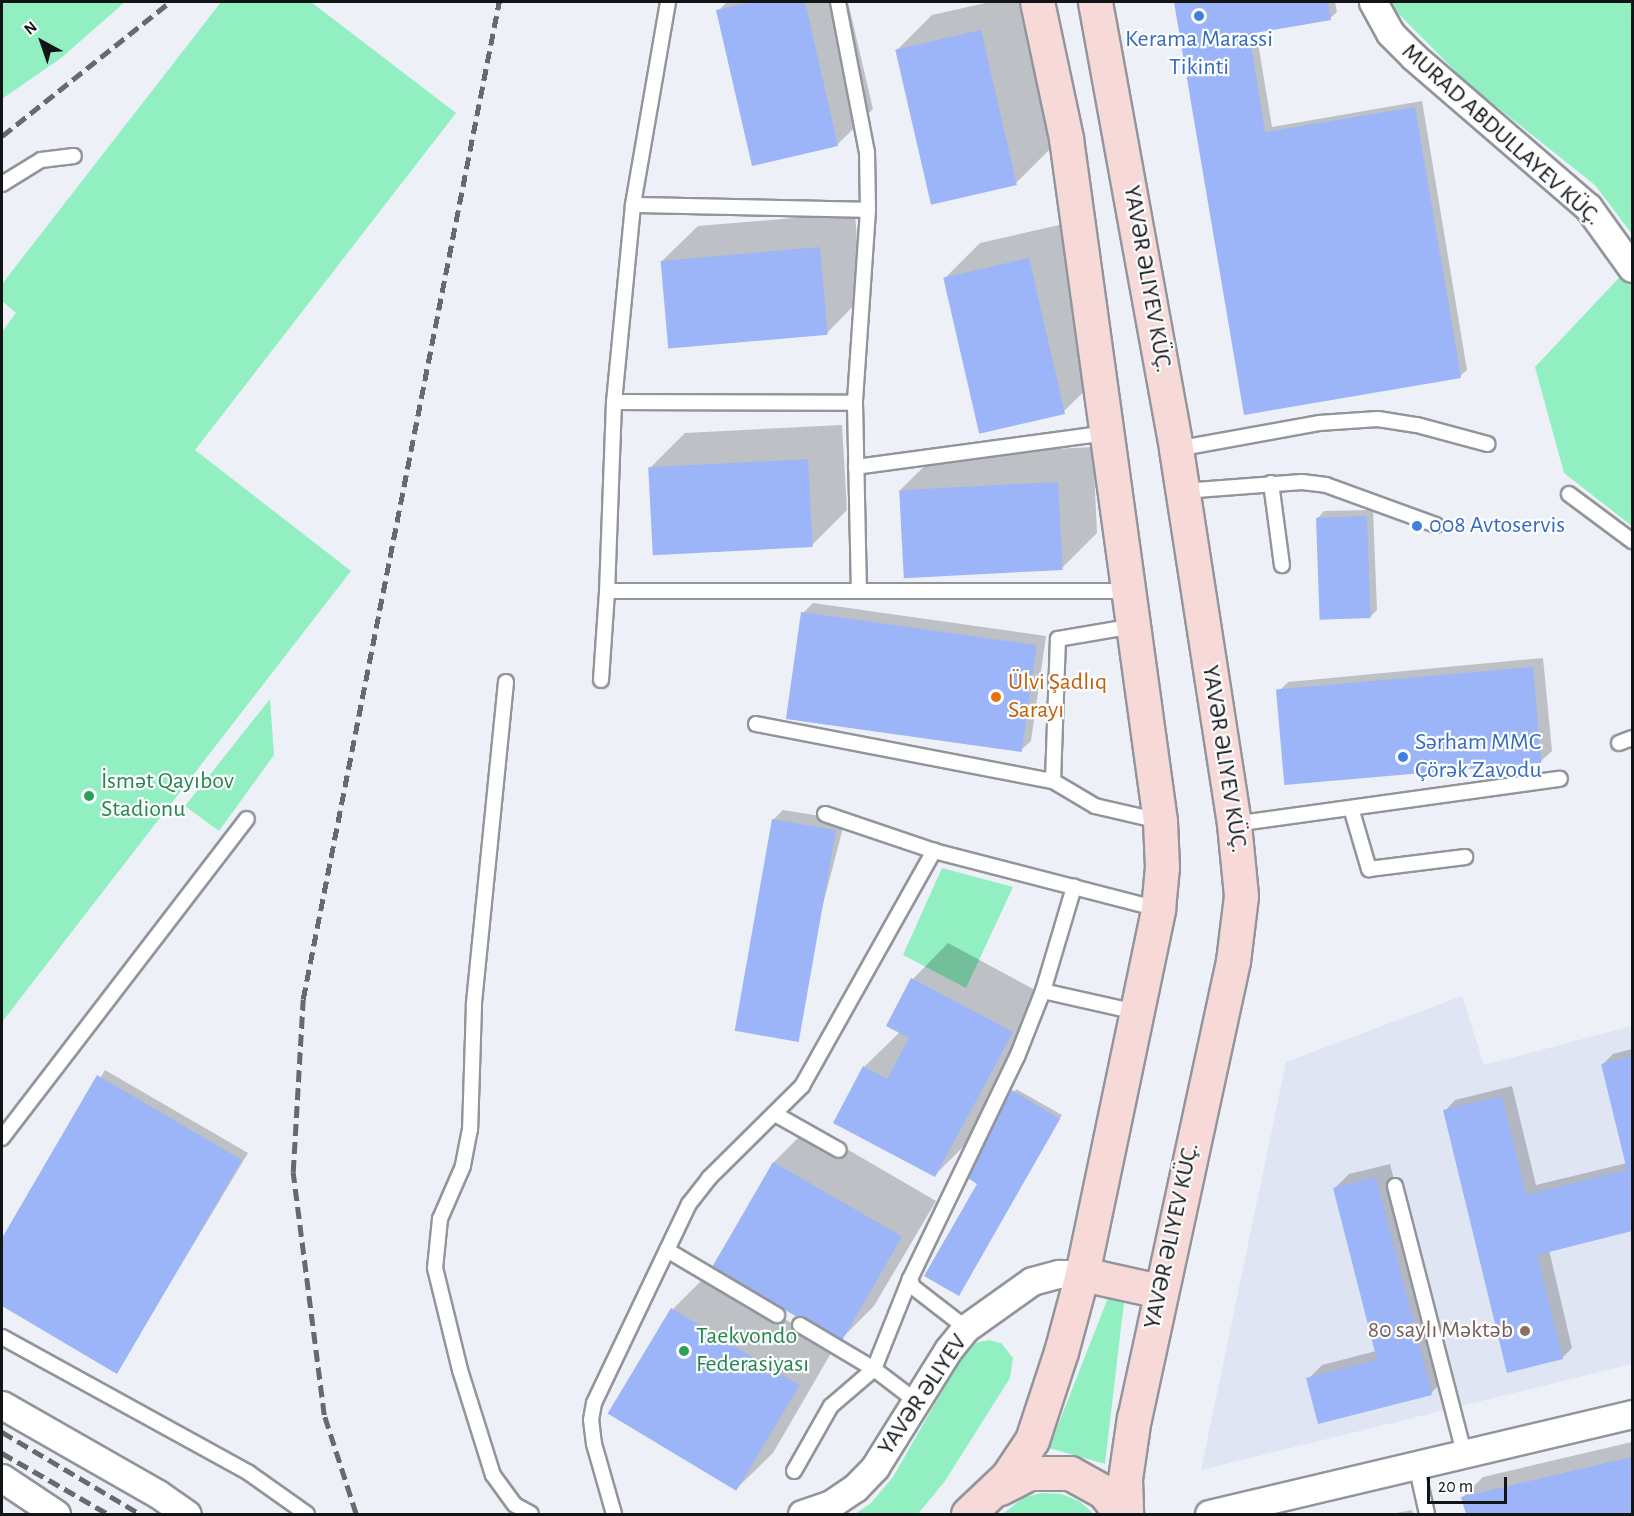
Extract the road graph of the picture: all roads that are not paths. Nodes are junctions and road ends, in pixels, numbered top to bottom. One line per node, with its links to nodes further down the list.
1 (668, 2): 8 (lane)
2 (838, 2): 9 (lane)
3 (1037, 2): 13 (main road)
4 (1095, 2): 15 (main road, YAVƏR ƏLIYEV KÜÇ.)
5 (1372, 2): 10 (street, MURAD ABDULLAYEV KÜÇ.)
6 (74, 156): 7 (lane)
7 (2, 184)
8 (633, 205): 9 (lane); 11 (lane)
9 (868, 210): 12 (lane)
10 (1632, 268)
11 (614, 402): 12 (lane); 24 (lane)
12 (855, 403): 16 (lane)
13 (1107, 434): 16 (lane); 25 (main road)
14 (1488, 444): 15 (lane)
15 (1176, 449): 18 (main road, YAVƏR ƏLIYEV KÜÇ.)
16 (856, 467): 23 (lane)
17 (1271, 483): 18 (lane); 20 (lane); 22 (lane)
18 (1183, 491): 36 (main road, YAVƏR ƏLIYEV KÜÇ.)
19 (1569, 494): 21 (lane)
20 (1436, 525)
21 (1632, 541)
22 (1282, 565)
23 (859, 588): 24 (lane); 25 (lane)
24 (607, 591): 27 (lane)
25 (1130, 591): 26 (main road)
26 (1134, 626): 31 (lane); 35 (main road)
27 (601, 680)
28 (506, 682): 67 (lane)
29 (756, 724): 31 (lane)
30 (1560, 779): 32 (lane)
31 (1053, 781): 35 (lane)
32 (1351, 808): 36 (lane); 38 (lane)
33 (825, 814): 37 (lane)
34 (247, 819): 44 (lane)
35 (1160, 821): 40 (main road)
36 (1234, 824): 50 (main road, YAVƏR ƏLIYEV KÜÇ.)
37 (934, 851): 39 (lane); 43 (lane)
38 (1465, 857)
39 (1074, 887): 40 (lane); 41 (lane)
40 (1158, 909): 42 (main road)
41 (1043, 991): 42 (lane); 49 (lane)
42 (1136, 1012): 48 (main road)
43 (775, 1114): 45 (lane); 47 (lane)
44 (2, 1138)
45 (838, 1150)
46 (1395, 1186): 59 (lane)
47 (667, 1250): 51 (lane); 68 (lane)
48 (1082, 1274): 50 (main road); 53 (street, YAVƏR ƏLIYEV); 63 (main road)
49 (910, 1279): 53 (lane); 55 (lane)
50 (1159, 1291): 72 (main road, YAVƏR ƏLIYEV KÜÇ.)
51 (777, 1315)
52 (800, 1325): 55 (lane)
53 (966, 1328): 56 (street, YAVƏR ƏLIYEV)
54 (2, 1337): 66 (lane)
55 (874, 1369): 56 (lane); 61 (lane)
56 (915, 1401): 69 (street, YAVƏR ƏLIYEV)
57 (2, 1406): 65 (street)
58 (1632, 1414): 59 (street)
59 (1464, 1453): 60 (street)
60 (1416, 1465): 73 (street); 74 (lane)
61 (794, 1471)
62 (2, 1478): 64 (street)
63 (986, 1503): 70 (main road); 71 (main road)
64 (56, 1515)
65 (187, 1515)
66 (307, 1515)
67 (531, 1515)
68 (614, 1515)
69 (802, 1515)
70 (968, 1515)
71 (1121, 1515)
72 (1126, 1515)
73 (1209, 1515)
74 (1427, 1515)

